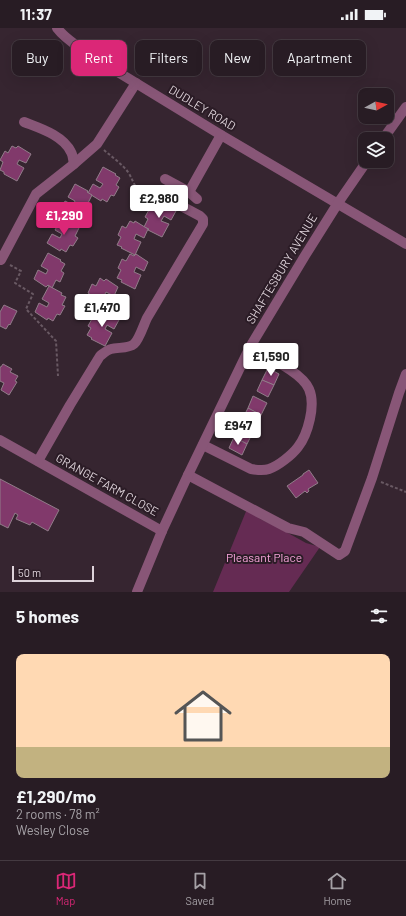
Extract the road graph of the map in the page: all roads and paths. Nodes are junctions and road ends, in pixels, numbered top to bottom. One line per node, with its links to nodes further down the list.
1 (57, 28): 2 (street, DUDLEY ROAD)
2 (136, 83): 6 (street, DUDLEY ROAD); 7 (street)
3 (406, 108): 5 (street)
4 (24, 122): 8 (street)
5 (388, 132)
6 (221, 135): 12 (street); 14 (street, DUDLEY ROAD)
7 (97, 144): 8 (street); 11 (path)
8 (74, 164): 16 (street)
9 (362, 168): 14 (street, SHAFTESBURY AVENUE)
10 (165, 179): 12 (street)
11 (155, 192): 22 (street, GRANGE FARM CLOSE)
12 (189, 192): 13 (street)
13 (198, 199)
14 (338, 203): 15 (street, DUDLEY ROAD); 17 (street, SHAFTESBURY AVENUE)
15 (406, 244)
16 (1, 260): 19 (path)
17 (250, 347): 21 (street, SHAFTESBURY AVENUE); 21 (street)
18 (406, 374): 24 (street)
19 (58, 376)
20 (0, 440): 22 (street)
21 (203, 446): 23 (street, SHAFTESBURY AVENUE)
22 (38, 461): 26 (street, GRANGE FARM CLOSE)
23 (188, 475): 24 (street); 26 (street, SHAFTESBURY AVENUE)
24 (372, 478): 25 (path)
25 (406, 492)
26 (162, 531): 27 (street, SHAFTESBURY AVENUE)
27 (137, 592)

